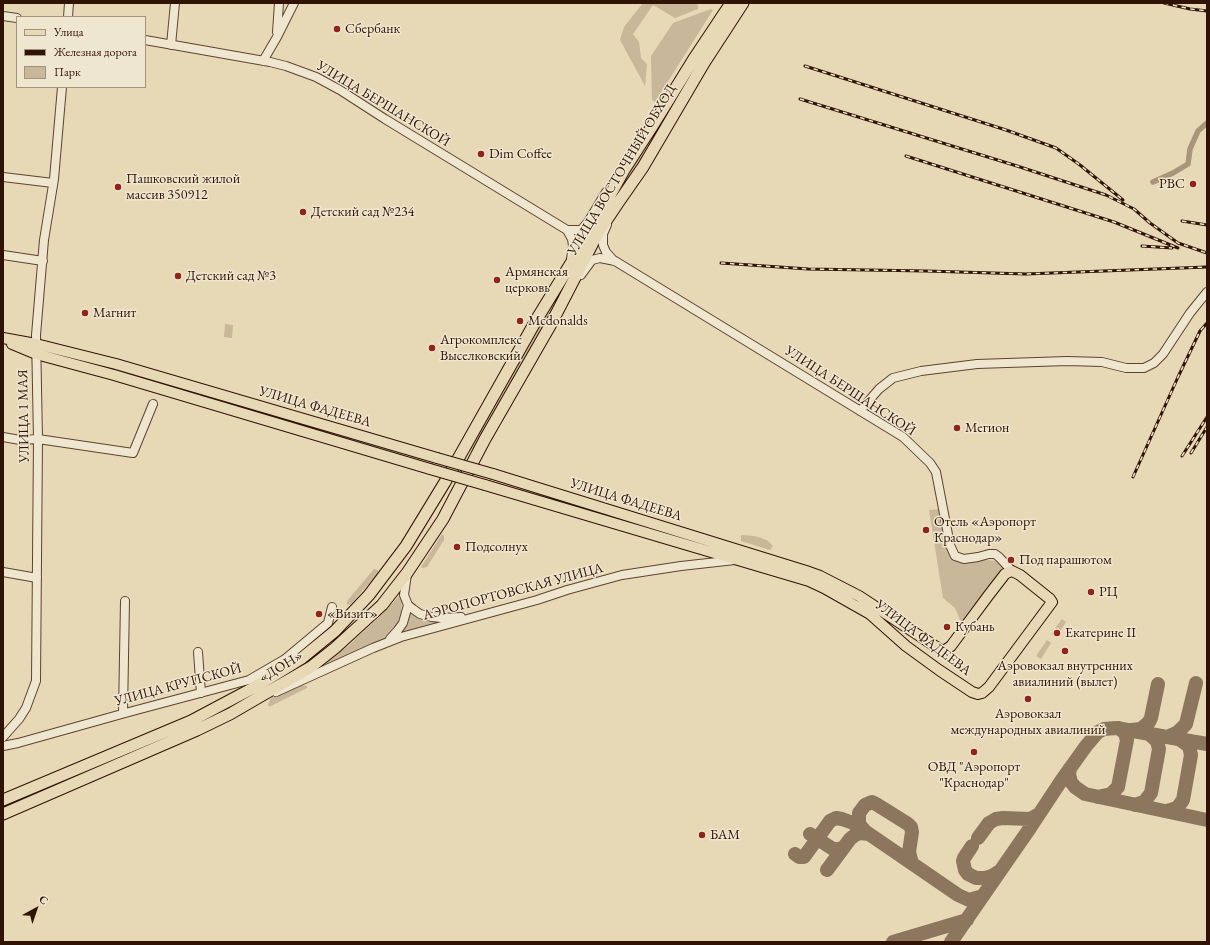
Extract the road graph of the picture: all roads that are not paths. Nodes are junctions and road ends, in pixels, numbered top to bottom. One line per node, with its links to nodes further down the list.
1 (69, 3): 8 (street)
2 (174, 3): 12 (street)
3 (279, 3): 10 (street)
4 (294, 3): 10 (street)
5 (731, 3): 15 (highway, УЛИЦА ВОСТОЧНЫЙ ОБХОД)
6 (743, 3): 18 (highway, УЛИЦА ВОСТОЧНЫЙ ОБХОД)
7 (3, 16): 9 (street)
8 (68, 16)
9 (16, 18)
10 (277, 37): 13 (street)
11 (146, 40): 12 (street, УЛИЦА БЕРШАНСКОЙ)
12 (171, 45): 13 (street, УЛИЦА БЕРШАНСКОЙ)
13 (263, 61): 19 (street, УЛИЦА БЕРШАНСКОЙ)
14 (62, 88): 17 (street, УЛИЦА 1 МАЯ)
15 (624, 170): 19 (street); 23 (highway, УЛИЦА ВОСТОЧНЫЙ ОБХОД)
16 (3, 177): 17 (street)
17 (53, 183): 21 (street, УЛИЦА 1 МАЯ)
18 (618, 203): 22 (street, УЛИЦА БЕРШАНСКОЙ); 25 (highway, УЛИЦА ВОСТОЧНЫЙ ОБХОД)
19 (567, 230): 23 (street)
20 (3, 255): 21 (street)
21 (43, 261): 27 (street, УЛИЦА 1 МАЯ)
22 (615, 261): 25 (street, УЛИЦА БЕРШАНСКОЙ); 31 (street, УЛИЦА БЕРШАНСКОЙ)
23 (571, 263): 32 (highway, УЛИЦА ВОСТОЧНЫЙ ОБХОД)
24 (1207, 292): 31 (street)
25 (562, 302): 35 (highway, УЛИЦА ВОСТОЧНЫЙ ОБХОД)
26 (3, 339): 27 (main road, УЛИЦА ФАДЕЕВА)
27 (36, 349): 28 (main road, УЛИЦА ФАДЕЕВА); 29 (main road, УЛИЦА ФАДЕЕВА); 34 (street, УЛИЦА 1 МАЯ)
28 (116, 364): 29 (main road); 36 (main road, УЛИЦА ФАДЕЕВА, bridge)
29 (114, 375): 37 (main road, УЛИЦА ФАДЕЕВА, bridge)
30 (153, 404): 34 (street)
31 (860, 411): 42 (street, УЛИЦА БЕРШАНСКОЙ)
32 (473, 432): 59 (highway, «ДОН»)
33 (3, 437): 34 (street)
34 (38, 439): 45 (street, УЛИЦА 1 МАЯ)
35 (485, 439): 44 (highway, «ДОН»)
36 (523, 483): 37 (main road); 38 (main road, УЛИЦА ФАДЕЕВА)
37 (520, 495): 39 (main road, УЛИЦА ФАДЕЕВА)
38 (752, 554): 40 (street); 41 (main road, УЛИЦА ФАДЕЕВА)
39 (716, 558): 40 (main road, УЛИЦА ФАДЕЕВА); 49 (street, АЭРОПОРТОВСКАЯ УЛИЦА)
40 (737, 560): 41 (main road, УЛИЦА ФАДЕЕВА)
41 (766, 564): 50 (main road, УЛИЦА ФАДЕЕВА); 51 (main road, УЛИЦА ФАДЕЕВА)
42 (1012, 571): 50 (main road, УЛИЦА ФАДЕЕВА); 51 (main road, УЛИЦА ФАДЕЕВА)
43 (3, 572): 45 (street)
44 (407, 573): 47 (street); 56 (highway, «ДОН»)
45 (37, 578): 57 (street, УЛИЦА 1 МАЯ)
46 (126, 601): 55 (street)
47 (408, 605): 49 (street); 52 (street)
48 (332, 607): 54 (street, УЛИЦА КРУПСКОЙ)
49 (478, 615): 52 (street, АЭРОПОРТОВСКАЯ УЛИЦА)
50 (906, 628): 51 (main road)
51 (900, 639)
52 (388, 641): 56 (street, АЭРОПОРТОВСКАЯ УЛИЦА)
53 (198, 652): 54 (street)
54 (201, 693): 55 (street, УЛИЦА КРУПСКОЙ)
55 (123, 713): 58 (street, УЛИЦА КРУПСКОЙ)
56 (230, 714): 62 (highway, «ДОН»)
57 (3, 737)
58 (3, 746)
59 (22, 792): 60 (street); 61 (highway, «ДОН»)
60 (3, 796)
61 (3, 800)
62 (3, 814)

